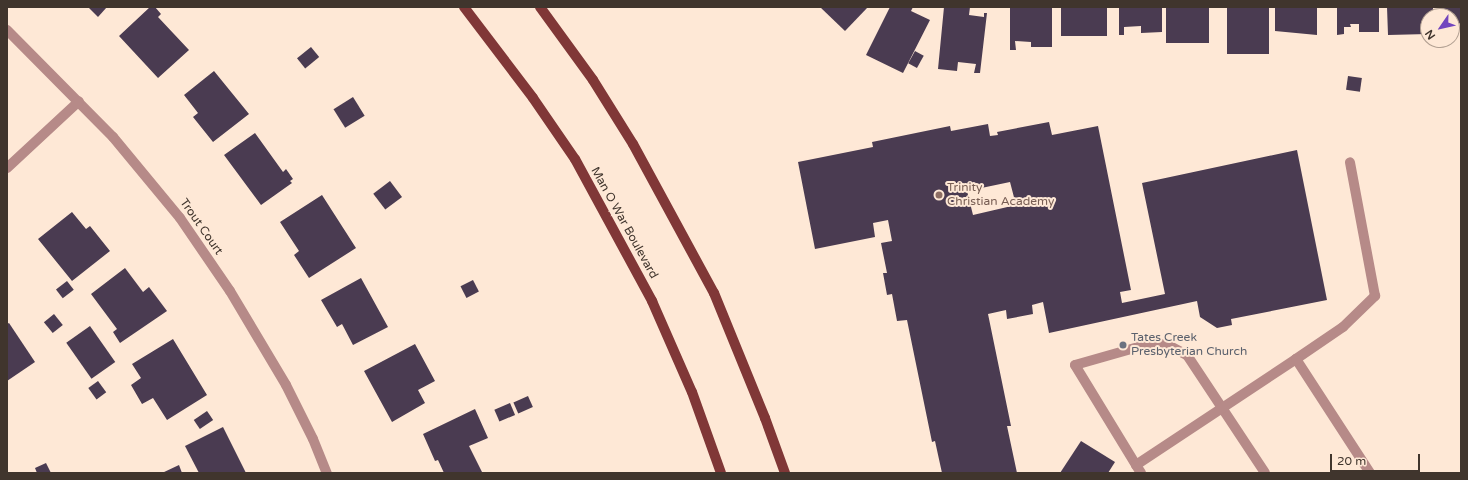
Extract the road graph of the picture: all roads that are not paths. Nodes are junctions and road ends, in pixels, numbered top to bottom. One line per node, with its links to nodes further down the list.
1 (464, 7): 11 (main road, Man O War Boulevard)
2 (540, 7): 12 (main road)
3 (7, 30): 4 (street, Trout Court)
4 (79, 101): 6 (street); 10 (street, Trout Court)
5 (1350, 162): 7 (street)
6 (7, 168)
7 (1296, 358): 8 (street); 14 (street)
8 (1223, 407): 9 (street); 9 (street); 13 (street)
9 (1138, 469)
10 (327, 473)
11 (721, 473)
12 (785, 473)
13 (1265, 473)
14 (1370, 473)

